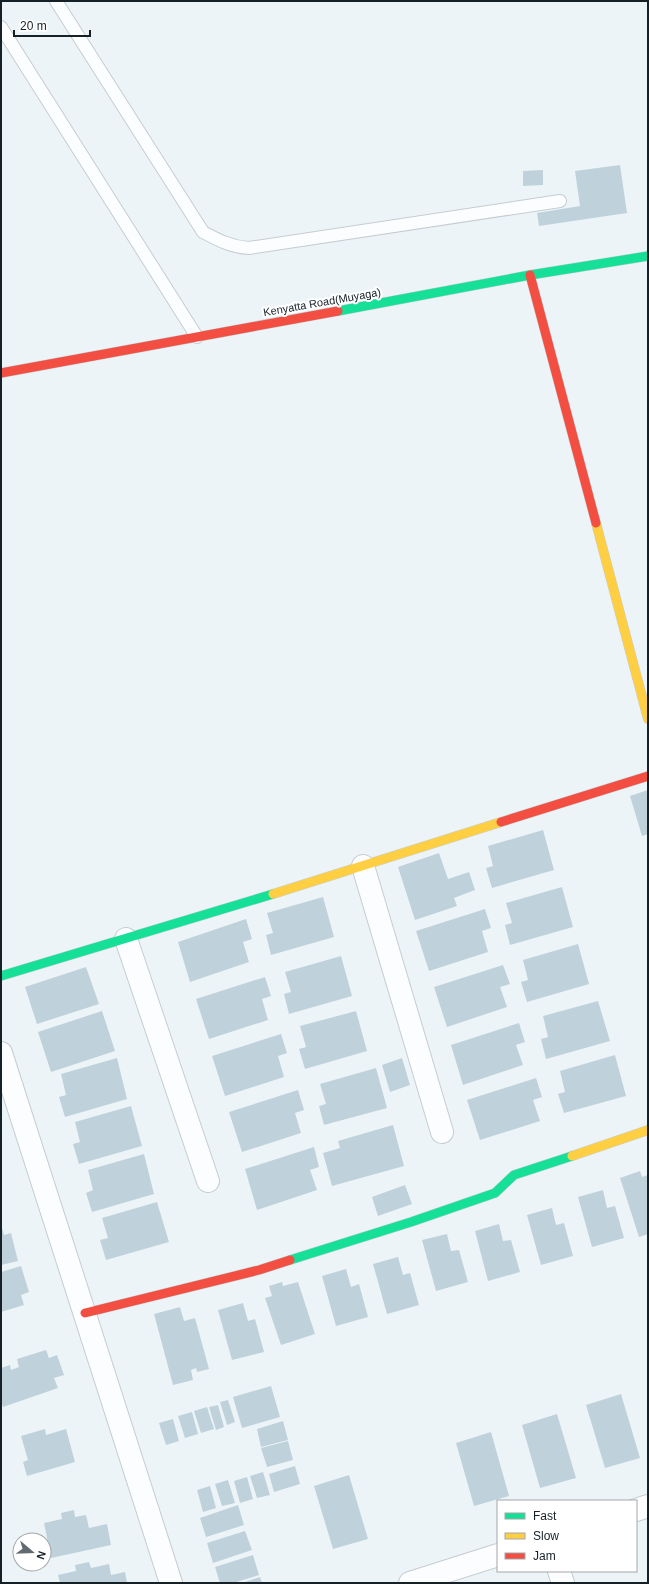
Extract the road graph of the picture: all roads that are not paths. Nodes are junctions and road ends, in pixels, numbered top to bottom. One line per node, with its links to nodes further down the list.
1 (56, 1): 3 (lane)
2 (1, 27): 6 (lane)
3 (560, 201)
4 (648, 256): 5 (street, Kenyatta Road(Muyaga))
5 (530, 275): 6 (street, Kenyatta Road(Muyaga)); 8 (street)
6 (197, 337): 7 (street, Kenyatta Road(Muyaga))
7 (1, 373)
8 (648, 719)
9 (648, 776): 10 (street)
10 (363, 866): 11 (street); 15 (street)
11 (126, 939): 12 (street); 16 (street)
12 (1, 976)
13 (1, 1053): 17 (street)
14 (648, 1130): 17 (street)
15 (442, 1132)
16 (208, 1181)
17 (84, 1313): 22 (street)
18 (648, 1506): 19 (street)
19 (637, 1510)
20 (497, 1555): 23 (street)
21 (559, 1572): 24 (street)
22 (171, 1583)
23 (410, 1583)
24 (563, 1583)

